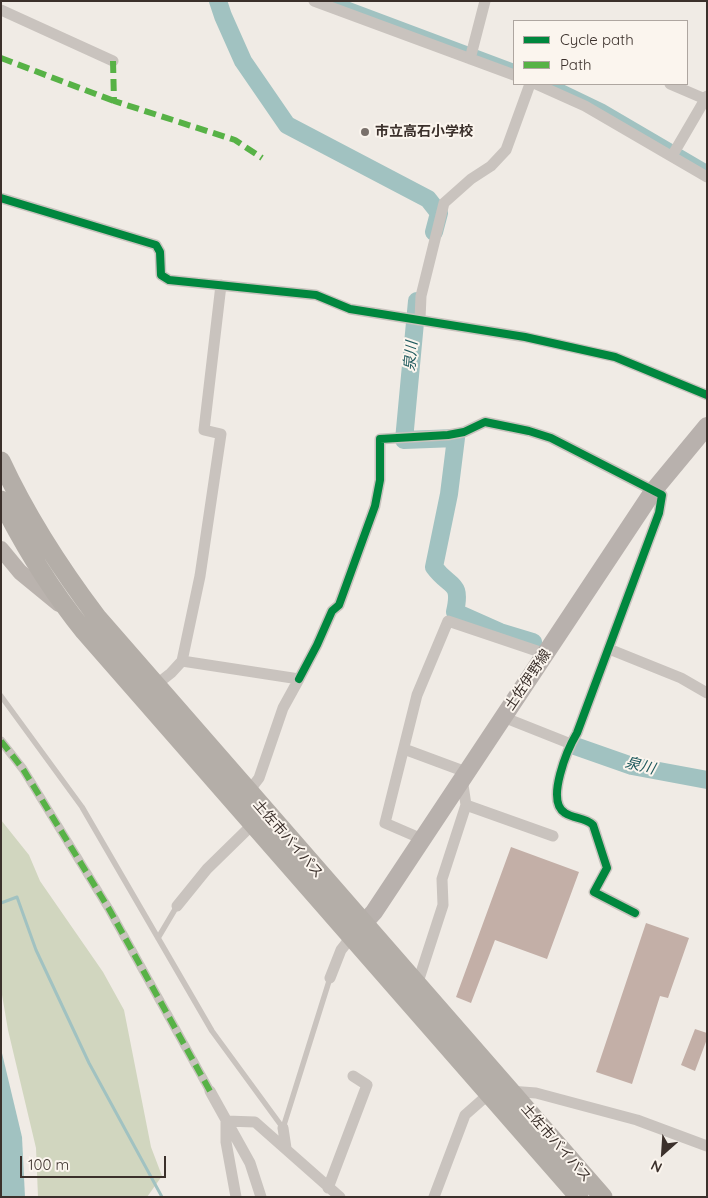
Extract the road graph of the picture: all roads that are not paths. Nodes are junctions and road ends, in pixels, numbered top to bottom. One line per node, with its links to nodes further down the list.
1 (314, 1): 4 (street)
2 (485, 1): 4 (street)
3 (1, 10): 5 (street)
4 (472, 54): 6 (street)
5 (113, 60)
6 (513, 74)
7 (530, 85): 15 (street)
8 (538, 85): 11 (street)
9 (673, 85): 10 (street)
10 (706, 98): 11 (street)
11 (674, 153): 12 (street)
12 (707, 177)
13 (1, 198): 14 (street)
14 (221, 285): 15 (street); 26 (street)
15 (420, 319): 16 (street)
16 (707, 395)
17 (707, 426): 19 (main road, 土佐伊野線)
18 (1, 461): 28 (highway, 土佐市バイパス)
19 (654, 490): 24 (street); 25 (main road, 土佐伊野線); 27 (street)
20 (1, 500): 21 (highway, 土佐市バイパス)
21 (26, 546): 22 (main road); 23 (highway, 土佐市バイパス)
22 (5, 553): 23 (main road)
23 (67, 610): 28 (highway, 土佐市バイパス)
24 (610, 649): 29 (street); 33 (street)
25 (546, 654): 31 (main road, 土佐伊野線); 34 (street)
26 (182, 661): 27 (street); 28 (street)
27 (299, 679): 36 (street)
28 (148, 691): 36 (highway, 土佐市バイパス)
29 (707, 693)
30 (1, 696): 44 (lane)
31 (503, 716): 33 (street); 35 (main road, 土佐伊野線)
32 (1, 741): 48 (street)
33 (571, 744): 42 (street)
34 (404, 749): 35 (street); 40 (street)
35 (464, 775): 37 (street); 40 (main road, 土佐伊野線)
36 (242, 799): 38 (highway, 土佐市バイパス); 43 (highway, 土佐市バイパス)
37 (466, 805): 39 (street); 46 (street)
38 (253, 824): 41 (street); 43 (highway, 土佐市バイパス)
39 (553, 836)
40 (422, 839): 43 (main road, 土佐伊野線)
41 (177, 906): 44 (lane)
42 (635, 913)
43 (358, 930): 45 (street); 46 (highway, 土佐市バイパス); 50 (highway, 土佐市バイパス)
44 (158, 938): 52 (lane)
45 (330, 978): 52 (lane)
46 (417, 985): 49 (highway, 土佐市バイパス)
47 (353, 1076): 55 (street)
48 (210, 1091): 51 (street)
49 (509, 1091): 50 (street); 53 (street); 61 (highway, 土佐市バイパス)
50 (490, 1095): 59 (street); 60 (highway, 土佐市バイパス)
51 (226, 1121): 54 (street); 56 (street); 57 (street)
52 (283, 1128): 54 (street)
53 (707, 1146)
54 (286, 1148): 55 (street)
55 (328, 1188): 58 (street)
56 (236, 1197)
57 (261, 1197)
58 (340, 1197)
59 (434, 1197)
60 (579, 1197)
61 (603, 1197)

